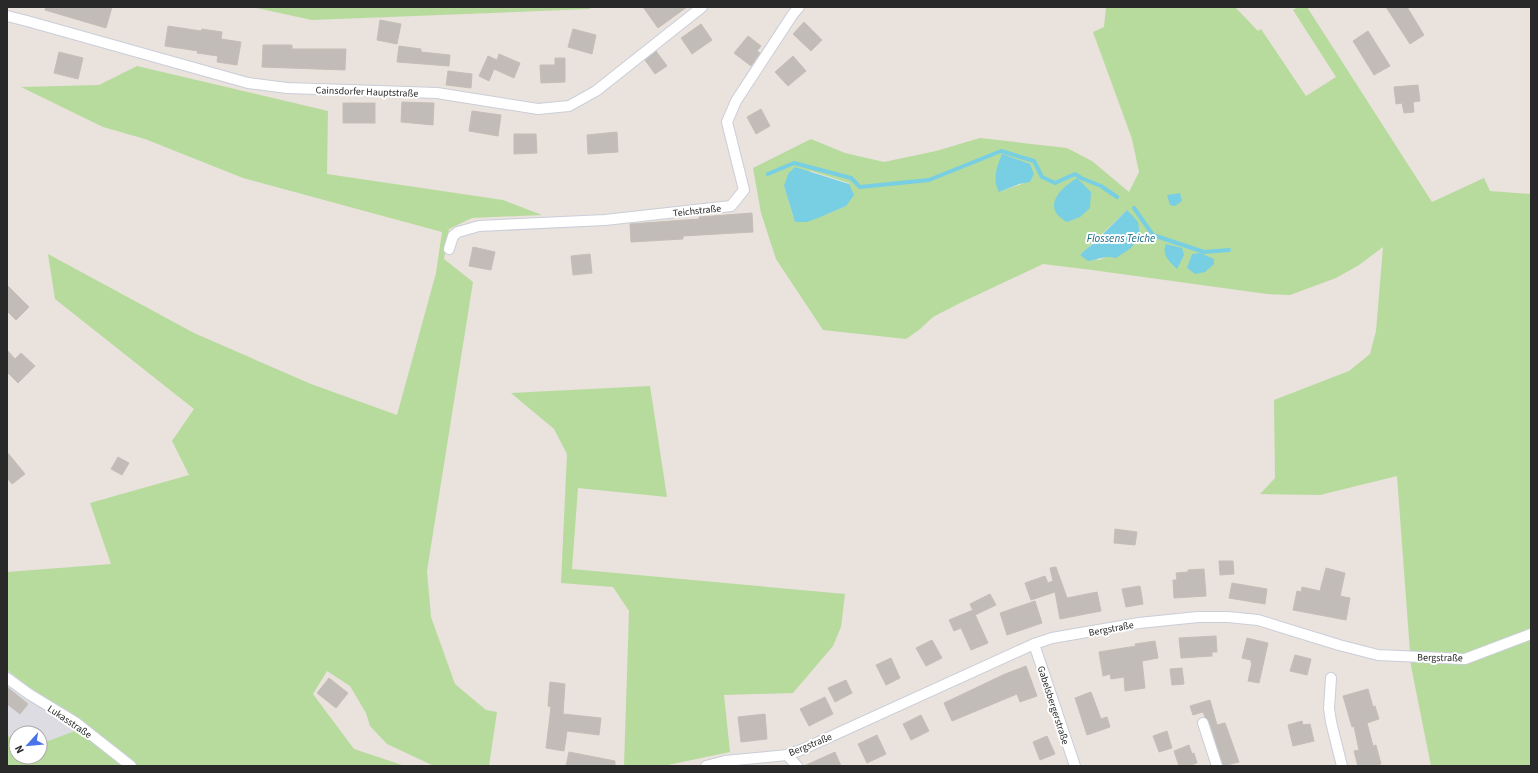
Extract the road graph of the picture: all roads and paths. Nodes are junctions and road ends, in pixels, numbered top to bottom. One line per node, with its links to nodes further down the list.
1 (702, 7): 3 (street, Cainsdorfer Hauptstraße)
2 (799, 7): 4 (street, Teichstraße)
3 (7, 16)
4 (449, 249)
5 (1531, 634): 6 (street, Bergstraße)
6 (1034, 644): 10 (street, Bergstraße); 14 (street, Gabelsbergerstraße)
7 (7, 678): 11 (street, Lukasstraße)
8 (1331, 678): 16 (street)
9 (1203, 723): 15 (street)
10 (788, 755): 12 (street, Bergstraße); 13 (street)
11 (132, 766)
12 (706, 766)
13 (797, 766)
14 (1075, 766)
15 (1217, 766)
16 (1342, 766)

